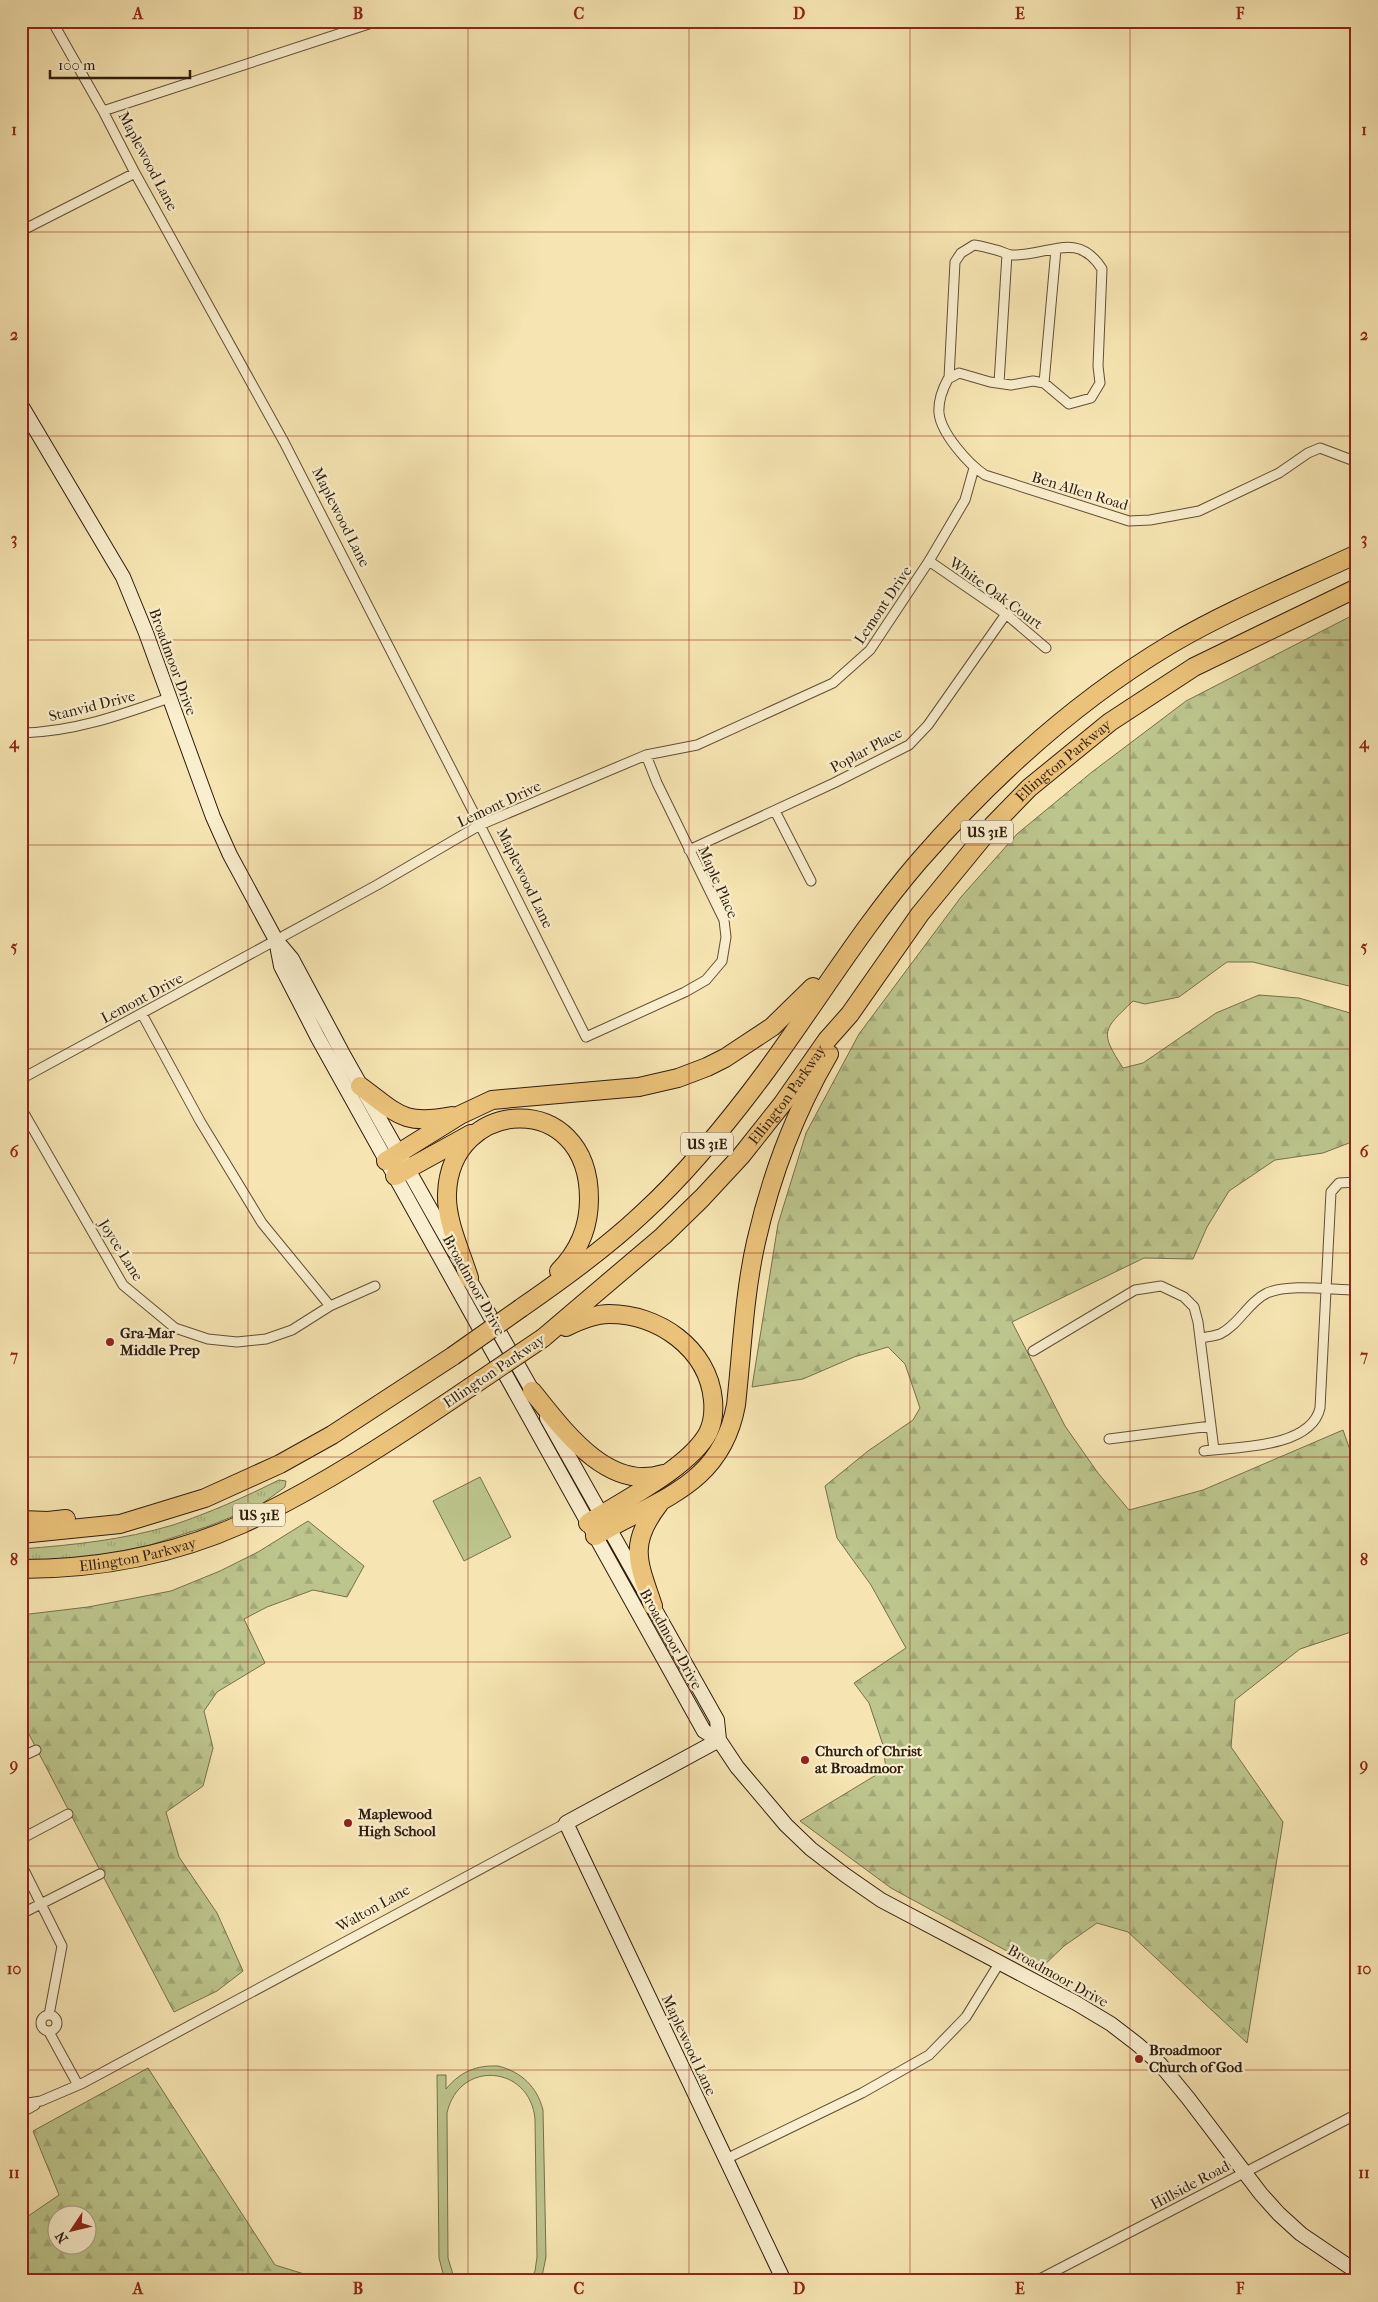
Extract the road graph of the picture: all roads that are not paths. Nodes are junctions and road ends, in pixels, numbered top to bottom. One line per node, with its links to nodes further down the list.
1 (52, 21): 3 (street, Maplewood Lane)
2 (378, 21): 3 (street)
3 (103, 111): 4 (street, Maplewood Lane)
4 (135, 172): 5 (street); 23 (street, Maplewood Lane)
5 (21, 232)
6 (1056, 249): 7 (street); 10 (street); 10 (street)
7 (1007, 254): 8 (street, Ben Allen Road); 9 (street)
8 (949, 378): 9 (street); 13 (street, Ben Allen Road)
9 (999, 383): 10 (street)
10 (1044, 383)
11 (21, 405): 19 (main road, Broadmoor Drive)
12 (1357, 462): 13 (street, Ben Allen Road)
13 (974, 468): 15 (street, Lemont Drive)
14 (1357, 554): 27 (highway, Ellington Parkway / US 31E)
15 (929, 561): 17 (street, White Oak Court); 21 (street, Lemont Drive)
16 (1357, 588): 29 (highway, Ellington Parkway / US 31E)
17 (1006, 614): 18 (street, White Oak Court); 22 (street, Poplar Place)
18 (1046, 648)
19 (169, 698): 20 (street, Stanvid Drive); 26 (main road, Broadmoor Drive)
20 (21, 733)
21 (646, 755): 23 (street, Lemont Drive); 24 (street, Maple Place)
22 (775, 811): 24 (street, Poplar Place); 25 (street)
23 (480, 825): 26 (street, Lemont Drive); 30 (street, Maplewood Lane)
24 (689, 850): 30 (street, Maple Place)
25 (811, 881)
26 (276, 940): 28 (street, Lemont Drive); 32 (main road, Broadmoor Drive); 36 (main road, Broadmoor Drive)
27 (855, 943): 34 (highway); 43 (highway, Ellington Parkway / US 31E)
28 (142, 1014): 31 (street, Lemont Drive); 42 (street)
29 (850, 1014): 44 (highway, Ellington Parkway / US 31E); 52 (highway)
30 (586, 1037)
31 (21, 1079)
32 (360, 1086): 34 (highway); 36 (main road, Broadmoor Drive)
33 (21, 1108): 42 (street, Joyce Lane)
34 (460, 1115): 36 (highway)
35 (487, 1126): 36 (highway); 38 (highway); 43 (highway)
36 (396, 1165): 38 (main road, Broadmoor Drive); 54 (main road, Broadmoor Drive)
37 (1357, 1182): 40 (street)
38 (469, 1278): 47 (main road, Broadmoor Drive)
39 (375, 1286): 42 (street, Joyce Lane)
40 (1326, 1290): 41 (street); 45 (street); 48 (street)
41 (1357, 1290)
42 (330, 1306)
43 (521, 1308): 51 (highway, Ellington Parkway / US 31E, bridge)
44 (543, 1338): 50 (highway); 56 (highway, Ellington Parkway / US 31E, bridge)
45 (1201, 1338): 46 (street); 48 (street)
46 (1033, 1352)
47 (532, 1391): 50 (highway); 54 (main road, Broadmoor Drive)
48 (1211, 1426): 49 (street)
49 (1109, 1439)
50 (668, 1472): 54 (highway)
51 (205, 1498): 53 (highway); 55 (highway, Ellington Parkway / US 31E)
52 (663, 1499): 54 (highway); 57 (highway)
53 (21, 1520)
54 (598, 1525): 57 (main road, Broadmoor Drive); 58 (main road, Broadmoor Drive)
55 (21, 1534)
56 (21, 1569)
57 (653, 1606): 58 (main road, Broadmoor Drive)
58 (719, 1740): 62 (main road, Walton Lane); 70 (main road, Broadmoor Drive)
59 (36, 1750): 60 (street)
60 (21, 1757)
61 (68, 1814): 63 (street)
62 (566, 1823): 73 (street, Walton Lane); 78 (main road, Maplewood Lane)
63 (21, 1839)
64 (21, 1864): 66 (street)
65 (100, 1874): 66 (street)
66 (42, 1904): 67 (street); 71 (street)
67 (21, 1914)
68 (21, 1952): 69 (street)
69 (21, 1959)
70 (1000, 1962): 78 (street); 79 (main road, Broadmoor Drive)
71 (50, 2015): 72 (street); 72 (street)
72 (51, 2031): 73 (street)
73 (80, 2084): 74 (street, Walton Lane)
74 (41, 2101): 75 (street, Walton Lane); 76 (street, Walton Lane)
75 (21, 2104)
76 (21, 2113)
77 (1357, 2114): 79 (street, Hillside Road)
78 (726, 2159): 81 (main road, Maplewood Lane)
79 (1244, 2172): 80 (main road, Broadmoor Drive); 82 (street, Hillside Road)
80 (1357, 2272)
81 (784, 2281)
82 (1036, 2281)

